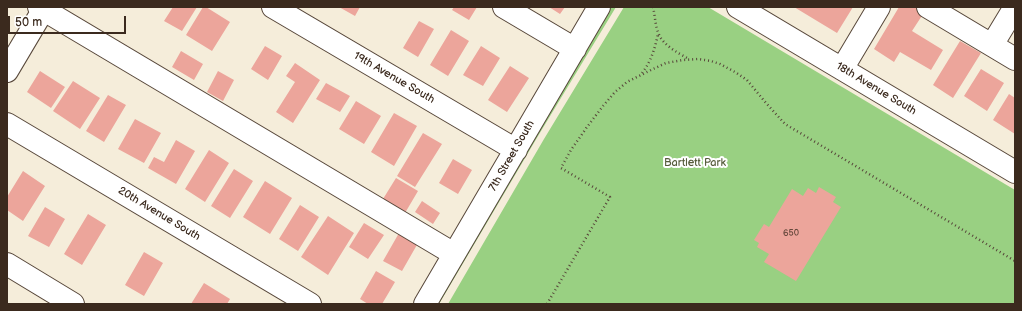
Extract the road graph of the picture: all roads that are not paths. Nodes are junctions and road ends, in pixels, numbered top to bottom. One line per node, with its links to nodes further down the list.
1 (273, 7): 15 (street, 19th Avenue South)
2 (504, 7): 10 (street)
3 (599, 7): 10 (street, 7th Street South)
4 (738, 7): 12 (street, 18th Avenue South)
5 (879, 7): 12 (street)
6 (928, 7): 9 (street)
7 (1015, 7): 9 (street)
8 (42, 8): 13 (street); 17 (street)
9 (992, 45): 11 (street)
10 (575, 49): 15 (street, 7th Street South)
11 (1015, 59)
12 (842, 69): 16 (street, 18th Avenue South)
13 (7, 71)
14 (7, 124): 20 (street, 20th Avenue South)
15 (516, 150): 17 (street, 7th Street South)
16 (1015, 172)
17 (454, 254): 21 (street, 7th Street South)
18 (7, 264): 19 (street)
19 (72, 304)
20 (310, 304)
21 (425, 304)

